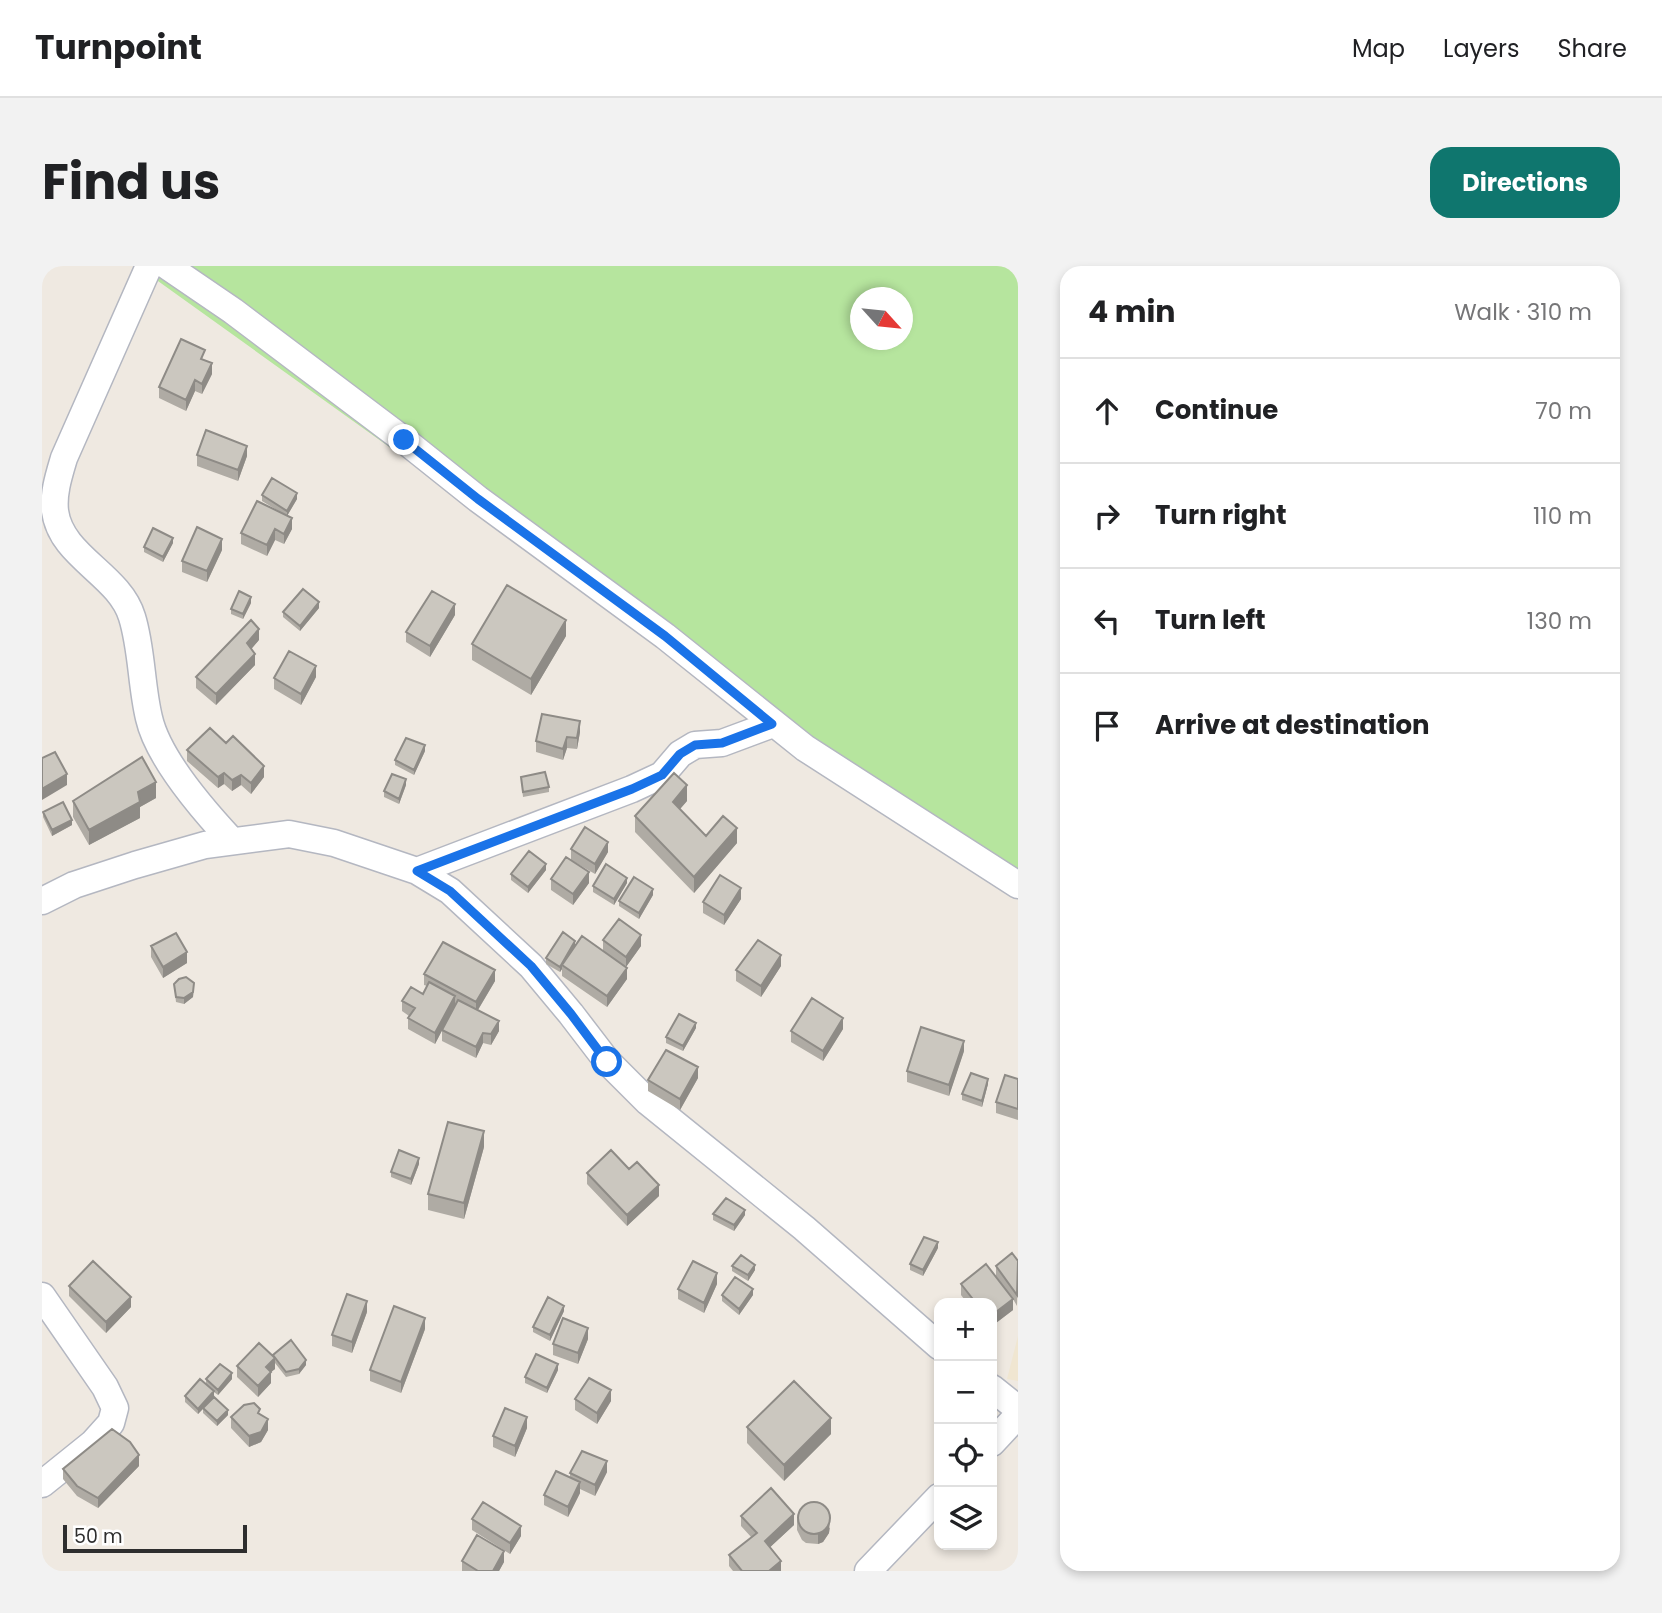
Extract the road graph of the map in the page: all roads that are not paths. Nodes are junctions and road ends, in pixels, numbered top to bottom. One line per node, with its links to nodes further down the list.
1 (149, 266): 4 (street)
2 (167, 266): 3 (street)
3 (772, 724): 5 (street); 6 (street)
4 (232, 841): 5 (street); 7 (street)
5 (417, 871): 9 (street)
6 (1018, 885)
7 (42, 901)
8 (42, 1296): 14 (street)
9 (934, 1342)
10 (997, 1392): 11 (street)
11 (1018, 1409)
12 (1018, 1415): 13 (street)
13 (997, 1438)
14 (42, 1483)
15 (934, 1502): 16 (street)
16 (868, 1571)

